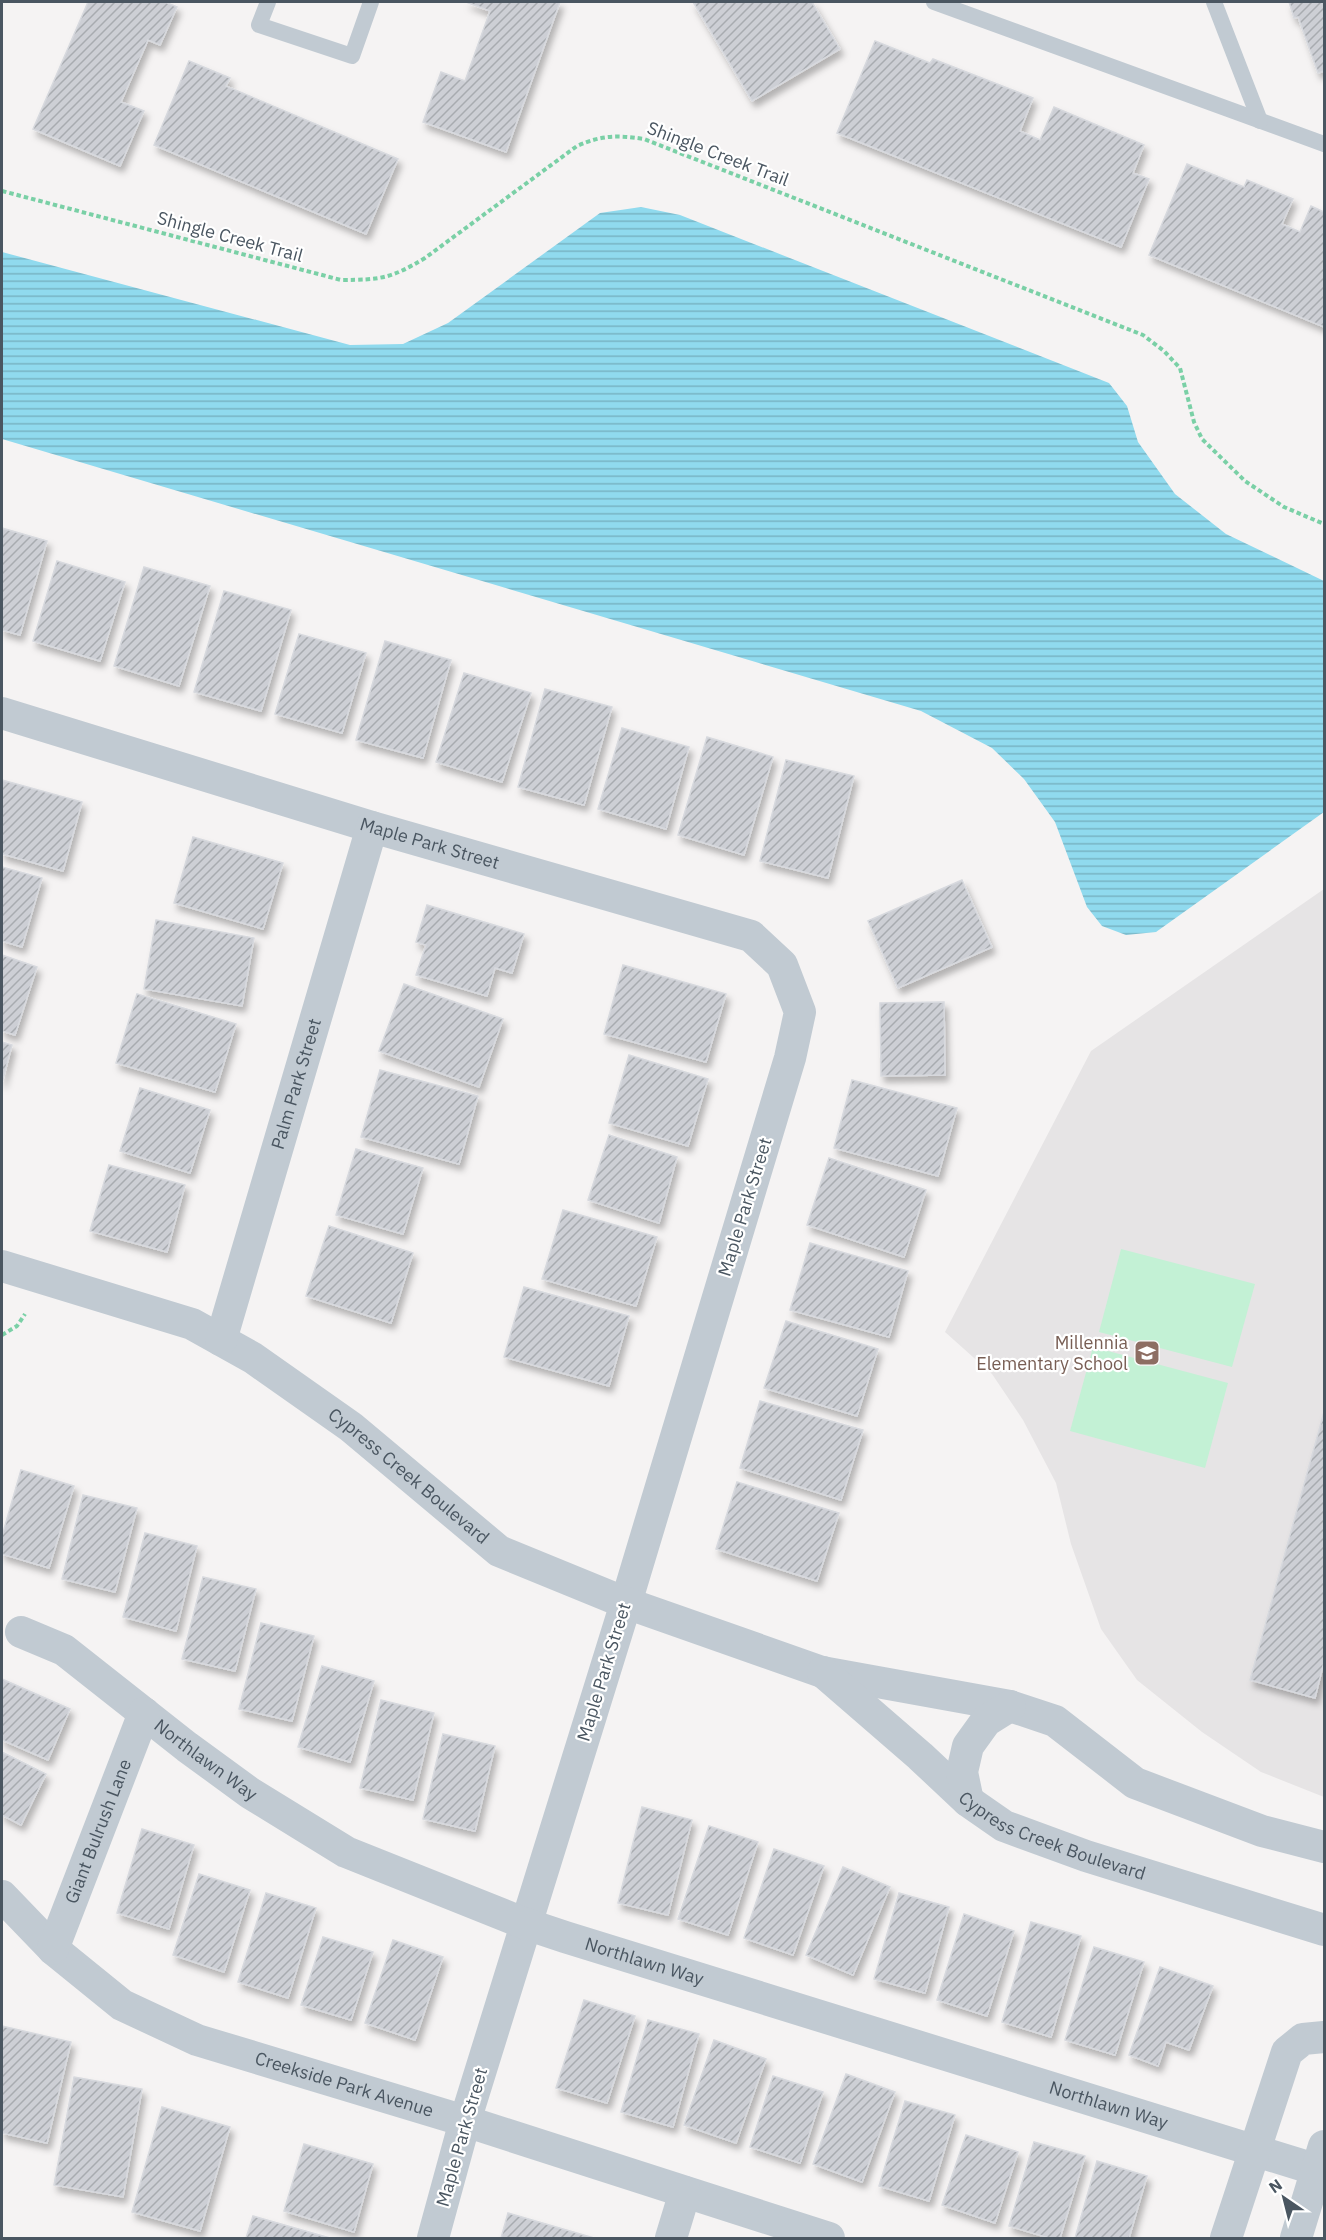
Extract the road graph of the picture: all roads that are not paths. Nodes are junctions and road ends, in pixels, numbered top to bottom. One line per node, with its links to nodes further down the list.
1 (268, 2): 2 (lane)
2 (371, 2)
3 (934, 2): 5 (lane)
4 (1214, 2): 5 (lane)
5 (1260, 121): 6 (lane)
6 (1324, 144)
7 (2, 713): 8 (street, Maple Park Street)
8 (372, 826): 10 (street, Palm Park Street); 11 (street, Maple Park Street)
9 (2, 1266): 10 (street, Cypress Creek Boulevard)
10 (221, 1340): 11 (street, Cypress Creek Boulevard)
11 (626, 1603): 13 (street, Cypress Creek Boulevard); 19 (street, Maple Park Street)
12 (21, 1632): 15 (street, Northlawn Way)
13 (822, 1672): 14 (street, Cypress Creek Boulevard); 16 (street, Cypress Creek Boulevard)
14 (1010, 1707): 16 (street); 17 (street, Cypress Creek Boulevard)
15 (144, 1713): 19 (street, Northlawn Way); 21 (street, Giant Bulrush Lane)
16 (968, 1801): 20 (street, Cypress Creek Boulevard)
17 (1324, 1847)
18 (2, 1896): 21 (street, Creekside Park Avenue)
19 (526, 1924): 23 (street, Maple Park Street); 24 (street, Northlawn Way)
20 (1324, 1930)
21 (53, 1949): 23 (street, Creekside Park Avenue)
22 (1324, 2037): 24 (street)
23 (465, 2121): 26 (street, Creekside Park Avenue); 27 (street, Maple Park Street)
24 (1255, 2151): 25 (street, Northlawn Way); 30 (street)
25 (1322, 2163): 31 (street)
26 (685, 2192): 28 (street); 29 (street, Creekside Park Avenue)
27 (433, 2238)
28 (670, 2238)
29 (829, 2238)
30 (1226, 2238)
31 (1296, 2238)

